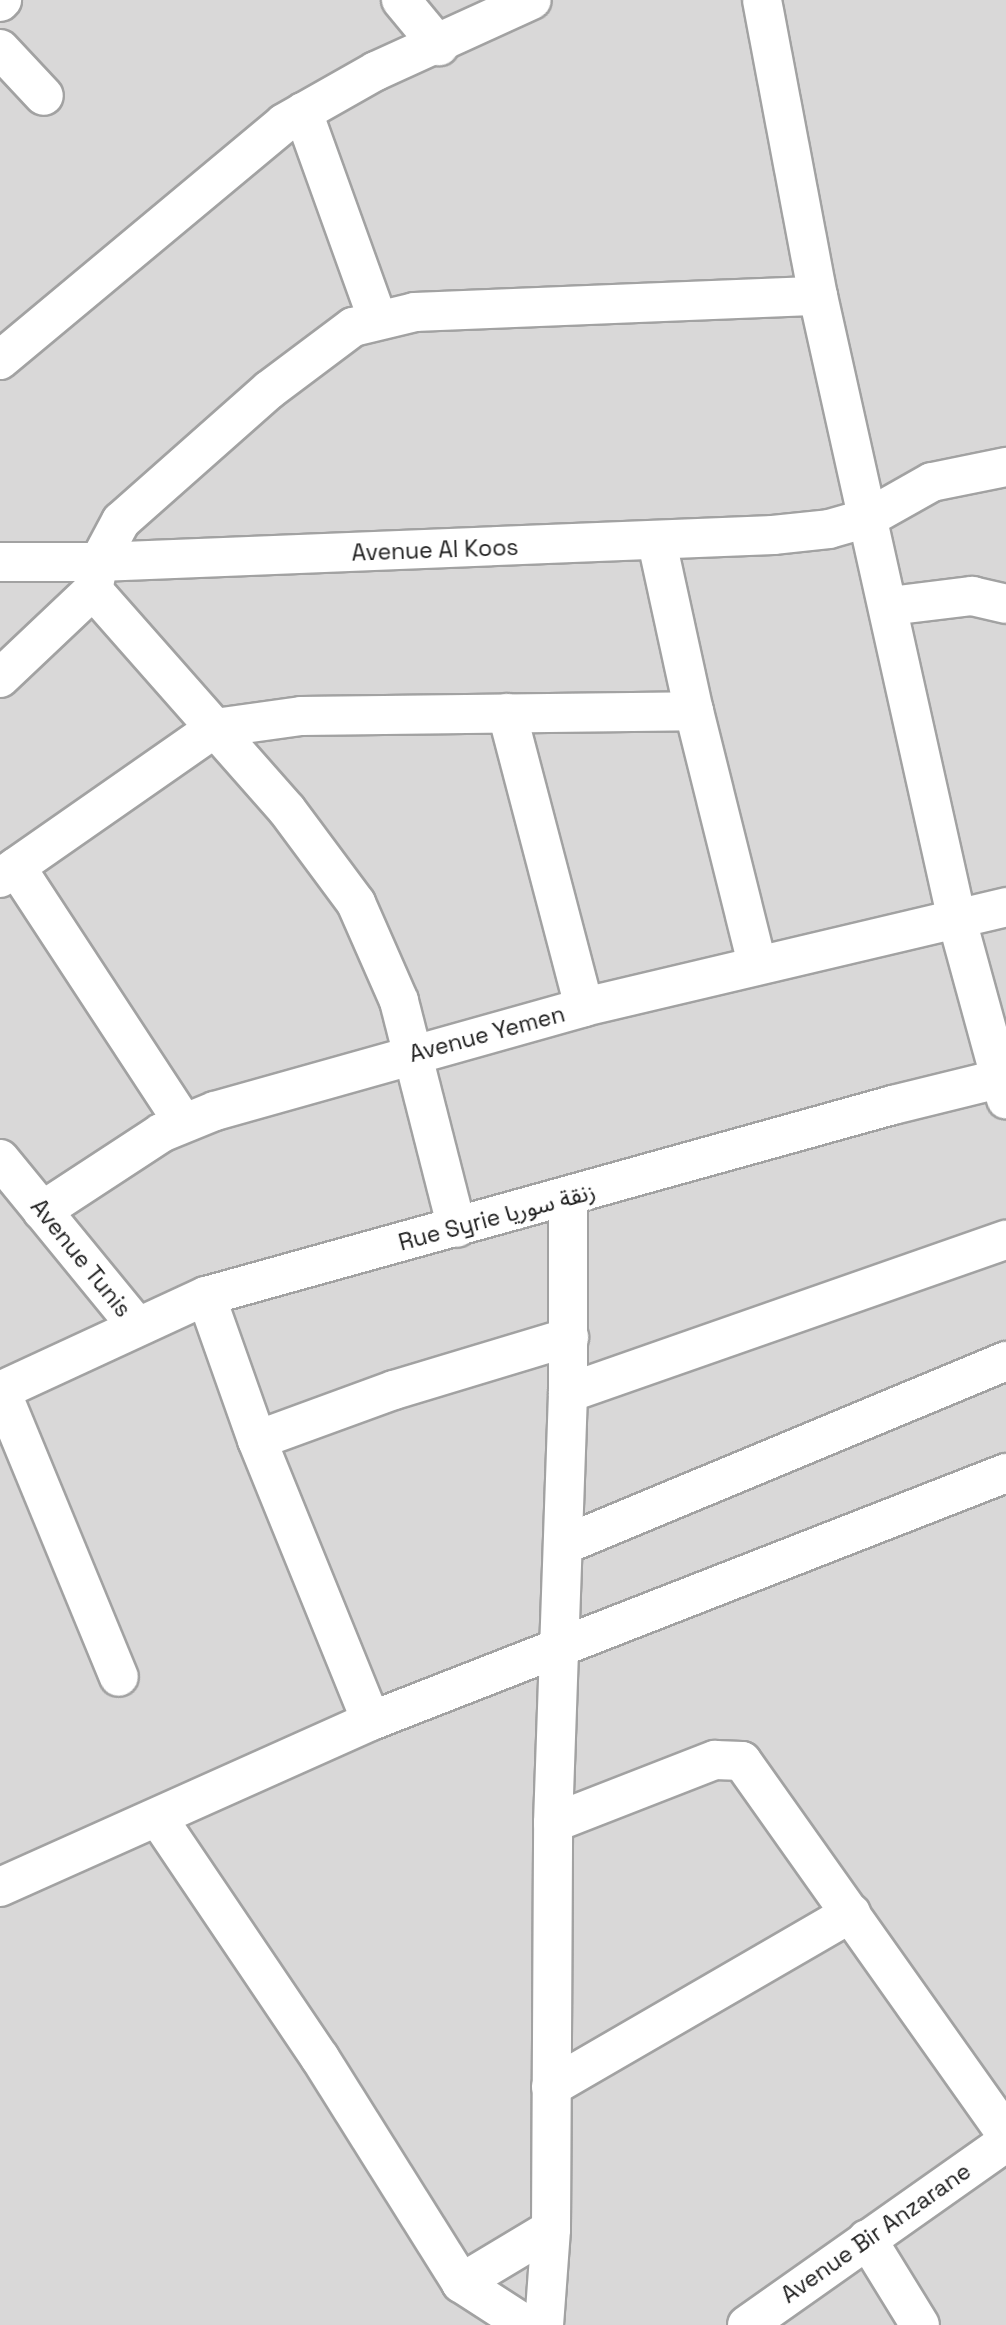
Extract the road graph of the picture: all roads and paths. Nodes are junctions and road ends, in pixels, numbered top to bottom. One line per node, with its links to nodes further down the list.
1 (401, 0): 4 (street)
2 (533, 0): 4 (street)
3 (762, 0): 8 (street)
4 (439, 46): 7 (street)
5 (0, 49): 6 (street)
6 (44, 96)
7 (303, 112): 9 (street); 10 (street)
8 (817, 296): 9 (street); 12 (street)
9 (377, 318): 15 (street)
10 (0, 359)
11 (1006, 467): 12 (street, Avenue Al Koos)
12 (868, 519): 13 (street, Avenue Al Koos); 17 (street)
13 (657, 542): 15 (street, Avenue Al Koos); 19 (street)
14 (0, 562): 15 (street, Avenue Al Koos)
15 (96, 576): 18 (street); 21 (street)
16 (1006, 604): 17 (street)
17 (890, 606): 24 (street)
18 (0, 678)
19 (694, 711): 20 (street); 25 (street)
20 (507, 713): 21 (street); 26 (street)
21 (215, 728): 22 (street); 27 (street)
22 (8, 873): 29 (street)
23 (1006, 907): 24 (street, Avenue Yemen)
24 (957, 920): 25 (street, Avenue Yemen); 28 (street)
25 (757, 963): 26 (street, Avenue Yemen)
26 (584, 1007): 27 (street, Avenue Yemen)
27 (415, 1054): 29 (street, Avenue Yemen); 33 (street)
28 (1004, 1085): 31 (street, Rue Syrie زنقة سوريا)
29 (183, 1122): 32 (street, Avenue Yemen)
30 (0, 1159): 32 (street, Avenue Tunis)
31 (568, 1198): 33 (street, Rue Syrie زنقة سوريا); 37 (street)
32 (42, 1211): 36 (street, Avenue Tunis)
33 (457, 1228): 35 (street, Rue Syrie زنقة سوريا)
34 (1006, 1240): 40 (street)
35 (206, 1296): 36 (street, Rue Syrie زنقة سوريا); 41 (street)
36 (136, 1325): 39 (street, Rue Syrie زنقة سوريا)
37 (569, 1337): 40 (street); 41 (street)
38 (1006, 1361): 43 (street)
39 (0, 1391): 45 (street)
40 (568, 1393): 43 (street)
41 (257, 1440): 46 (street)
42 (1006, 1473): 44 (street)
43 (564, 1545): 44 (street)
44 (556, 1651): 46 (street); 48 (street)
45 (119, 1677)
46 (370, 1721): 47 (street)
47 (158, 1818): 49 (street); 55 (street)
48 (553, 1823): 50 (street); 51 (street)
49 (0, 1887)
50 (852, 1913): 51 (street); 52 (street)
51 (551, 2087): 53 (street)
52 (1003, 2149): 54 (street, Avenue Bir Anzarane)
53 (551, 2229): 55 (street); 57 (street)
54 (867, 2239): 58 (street, Avenue Bir Anzarane); 59 (street)
55 (461, 2283): 56 (street)
56 (526, 2325)
57 (544, 2325)
58 (747, 2325)
59 (920, 2325)

